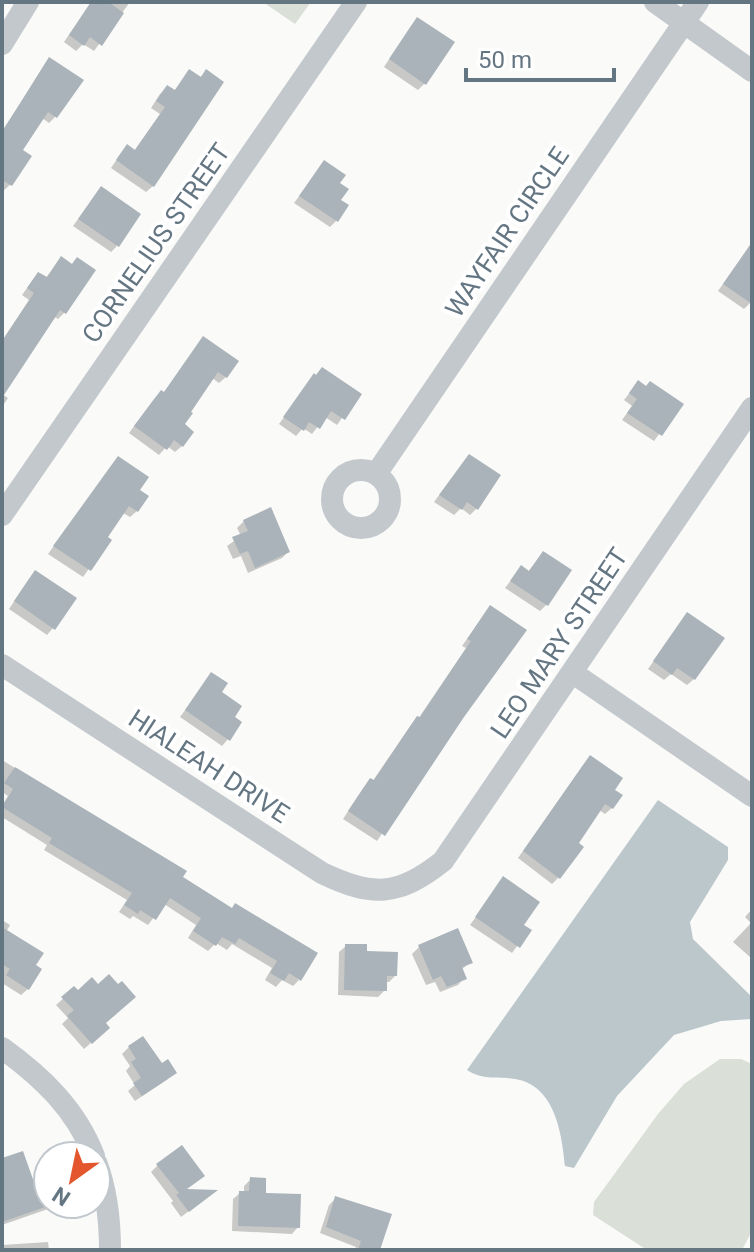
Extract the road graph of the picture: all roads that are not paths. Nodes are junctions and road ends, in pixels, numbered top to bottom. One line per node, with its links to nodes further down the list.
1 (28, 2): 6 (street)
2 (356, 2): 10 (street, CORNELIUS STREET)
3 (655, 2): 5 (street)
4 (698, 2): 5 (street, WAYFAIR CIRCLE)
5 (684, 23): 7 (street); 9 (street, WAYFAIR CIRCLE)
6 (2, 44)
7 (752, 71)
8 (752, 408): 12 (street, LEO MARY STREET)
9 (376, 474)
10 (2, 515)
11 (2, 665): 14 (street, HIALEAH DRIVE)
12 (573, 673): 13 (street); 14 (street, LEO MARY STREET)
13 (752, 796)
14 (393, 890)
15 (2, 1048): 16 (street)
16 (86, 1140)
17 (109, 1220): 18 (street)
18 (110, 1250)

